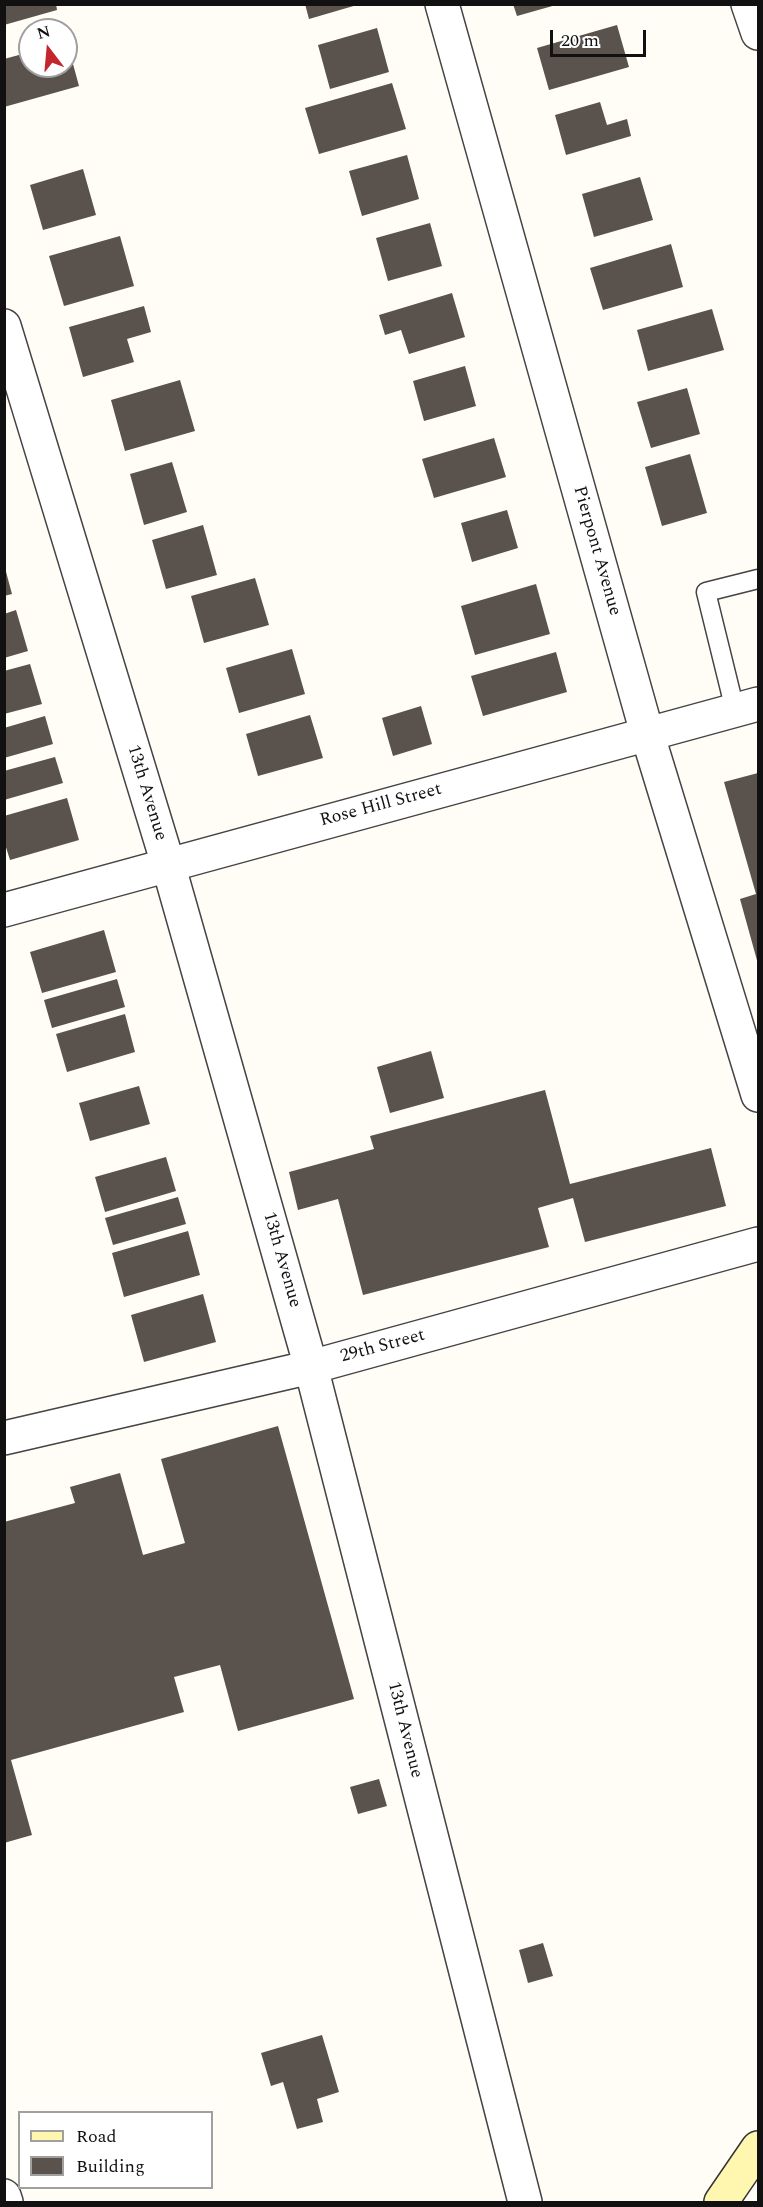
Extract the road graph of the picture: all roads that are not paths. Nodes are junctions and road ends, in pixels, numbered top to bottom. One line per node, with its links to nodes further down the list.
1 (442, 4): 7 (street, Pierpont Avenue)
2 (748, 4): 3 (street)
3 (759, 33)
4 (4, 326): 8 (street, 13th Avenue)
5 (759, 579): 6 (lane)
6 (747, 707): 7 (street, Rose Hill Street)
7 (647, 733): 8 (street, Rose Hill Street); 10 (street, Pierpont Avenue)
8 (168, 864): 9 (street, Rose Hill Street); 12 (street, 13th Avenue)
9 (4, 910)
10 (759, 1095)
11 (759, 1244): 12 (street, 29th Street)
12 (311, 1367): 13 (street, 29th Street); 17 (street, 13th Avenue)
13 (4, 1438)
14 (759, 2148): 18 (main road)
15 (4, 2196): 16 (street)
16 (6, 2202)
17 (525, 2202)
18 (721, 2202)

